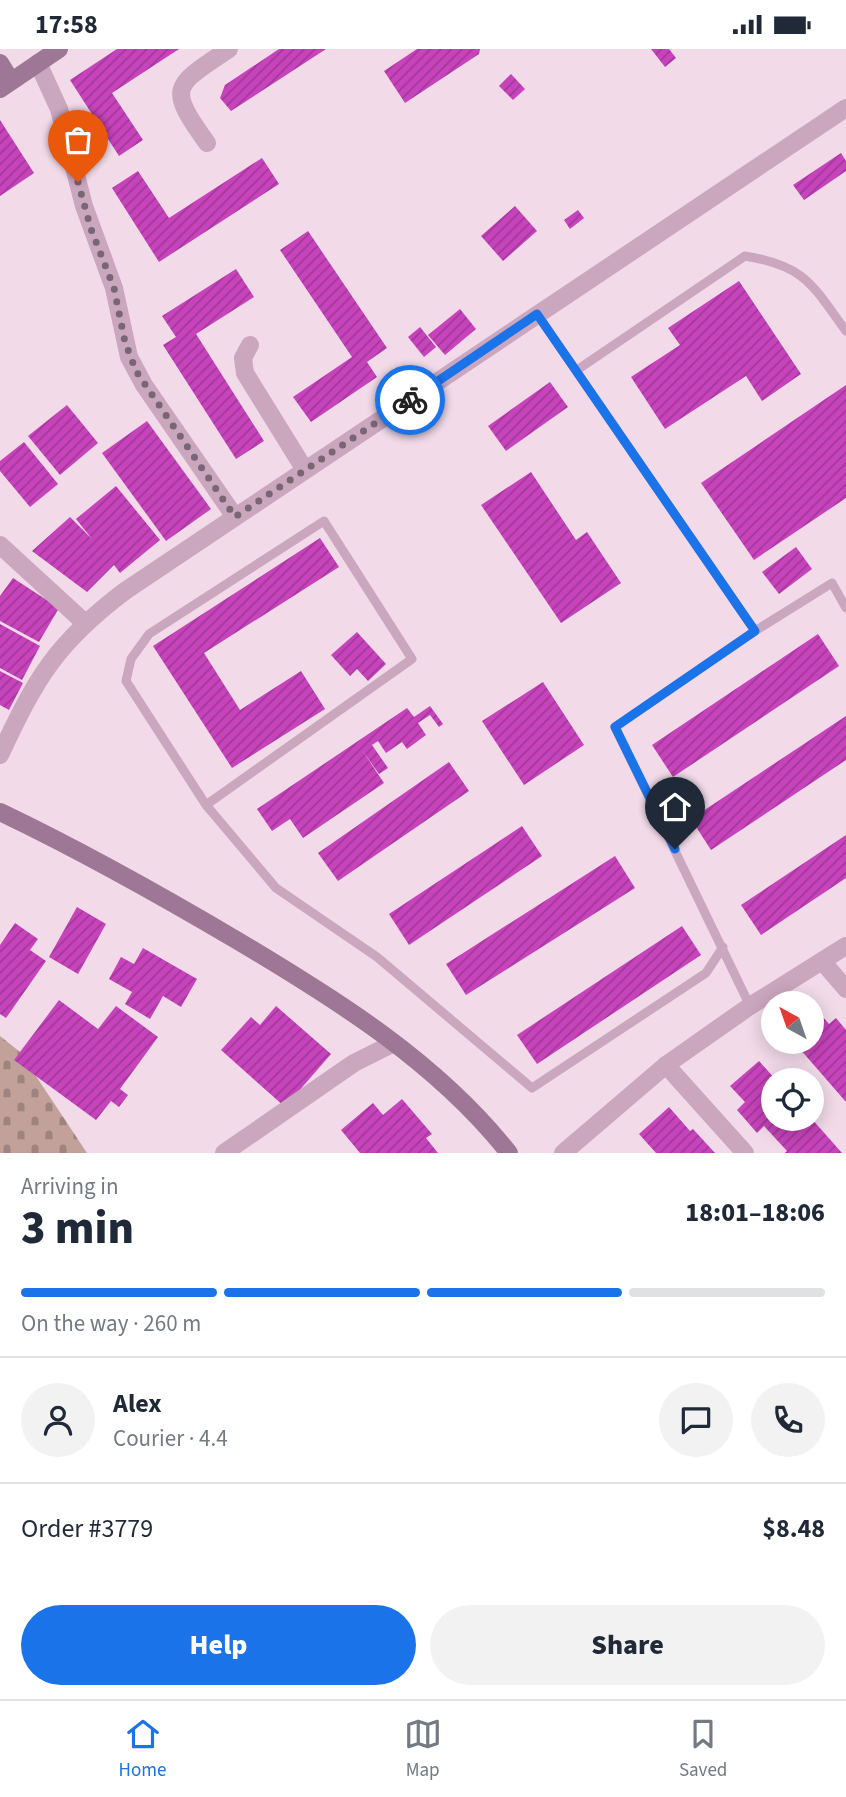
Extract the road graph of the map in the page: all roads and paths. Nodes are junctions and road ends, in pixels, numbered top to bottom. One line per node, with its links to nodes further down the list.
1 (5, 49): 4 (main road)
2 (59, 49): 6 (main road)
3 (229, 49): 9 (street)
4 (0, 52)
5 (0, 63): 7 (main road)
6 (38, 63): 7 (main road); 15 (street)
7 (5, 85)
8 (846, 109): 10 (street)
9 (207, 143)
10 (537, 314): 13 (lane); 14 (street)
11 (846, 331): 13 (lane)
12 (250, 345): 14 (street)
13 (576, 370): 19 (lane)
14 (305, 470): 15 (street)
15 (235, 517): 18 (street)
16 (0, 545): 18 (street)
17 (846, 608): 19 (lane)
18 (85, 623): 20 (street)
19 (755, 631): 24 (lane)
20 (0, 755)
21 (206, 805): 21 (lane); 24 (lane)
22 (0, 812): 28 (main road)
23 (846, 946): 25 (street)
24 (723, 947): 27 (lane)
25 (822, 961): 26 (street); 27 (street)
26 (846, 989)
27 (750, 1006): 29 (street)
28 (394, 1042): 30 (street); 31 (main road)
29 (666, 1065): 32 (street); 33 (street)
30 (224, 1153)
31 (509, 1153)
32 (563, 1153)
33 (745, 1153)

